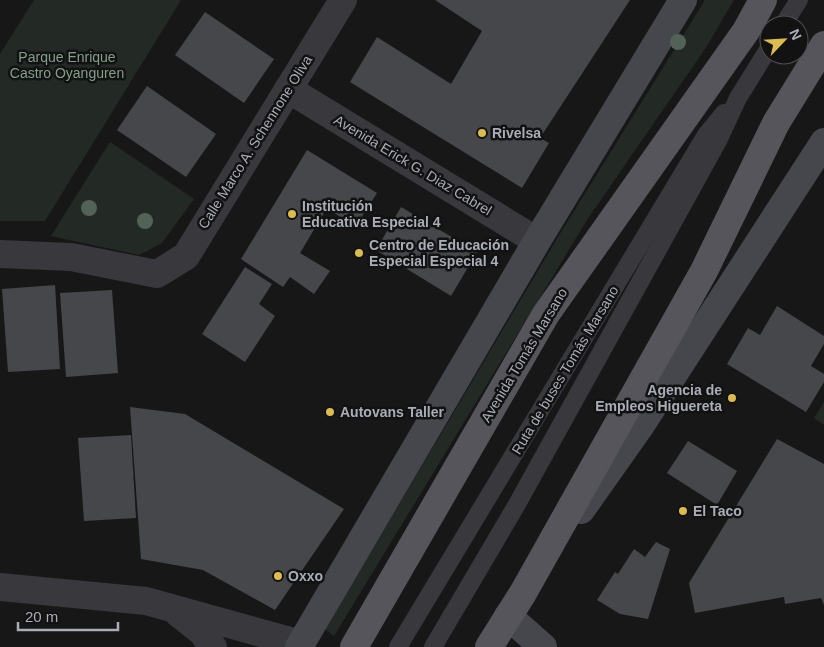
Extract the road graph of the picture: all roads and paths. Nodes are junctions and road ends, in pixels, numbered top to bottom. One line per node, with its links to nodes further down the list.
1 (343, 0): 8 (street, Calle Marco A. Schennone Oliva)
2 (683, 0): 11 (street)
3 (764, 0): 19 (main road, Avenida Tomás Marsano)
4 (799, 0): 5 (lane)
5 (789, 15)
6 (824, 45): 14 (main road)
7 (759, 64): 9 (lane, Ruta de buses Tomás Marsano)
8 (288, 89): 11 (street, Avenida Erick G. Diaz Cabrel); 12 (street, Calle Marco A. Schennone Oliva)
9 (738, 98): 20 (lane, Ruta de buses Tomás Marsano); 21 (lane, Ruta de buses Tomás Marsano)
10 (824, 142): 14 (street)
11 (537, 241): 17 (street)
12 (0, 254)
13 (0, 587): 15 (street)
14 (523, 593): 16 (main road)
15 (173, 609): 17 (street); 18 (street)
16 (508, 616): 22 (main road); 23 (street)
17 (300, 645)
18 (213, 647)
19 (354, 647)
20 (398, 647)
21 (433, 647)
22 (489, 647)
23 (543, 647)

